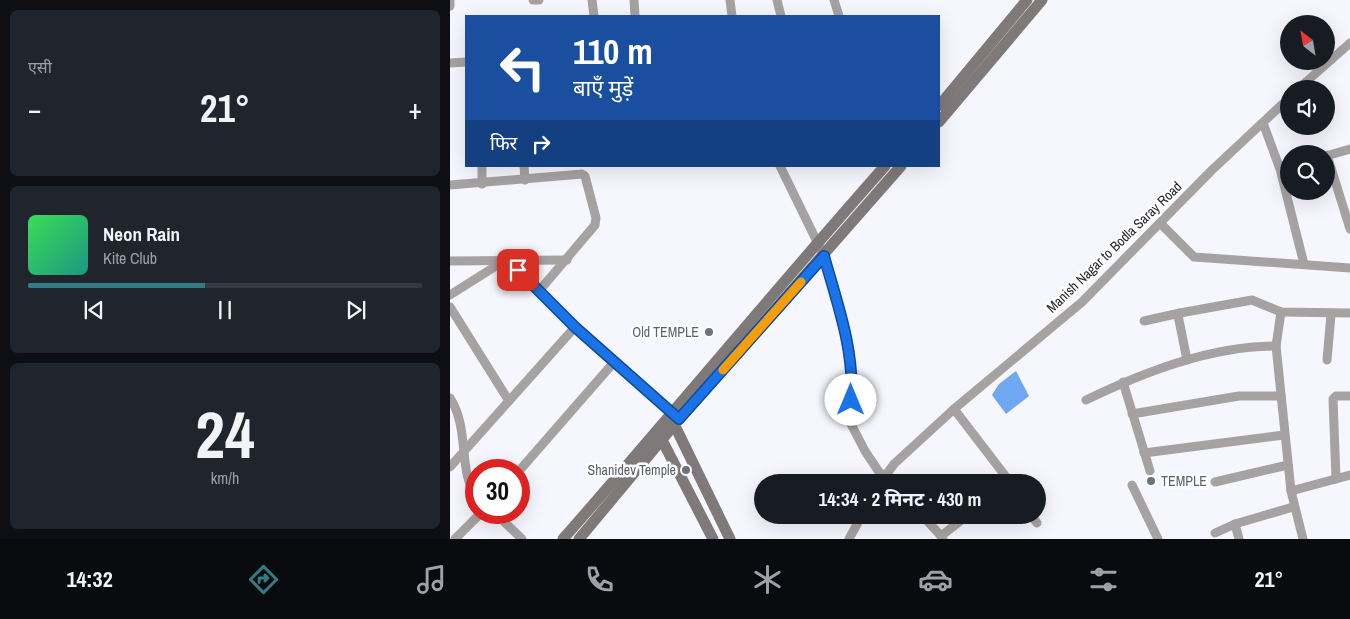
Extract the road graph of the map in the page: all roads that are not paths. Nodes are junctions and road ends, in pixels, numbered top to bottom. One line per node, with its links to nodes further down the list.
1 (533, 0): 2 (street)
2 (539, 0)
3 (592, 0): 12 (street)
4 (634, 0): 13 (street)
5 (730, 0): 14 (street)
6 (776, 0): 15 (street)
7 (834, 0): 16 (street)
8 (1042, 0): 10 (main road)
9 (450, 1): 11 (street)
10 (1026, 4): 21 (main road); 23 (main road)
11 (450, 6)
12 (594, 15)
13 (635, 15)
14 (731, 15)
15 (781, 15)
16 (838, 15)
17 (1350, 43): 20 (street)
18 (465, 62): 19 (street)
19 (450, 63)
20 (1308, 80)
21 (940, 105)
22 (1280, 107): 24 (street, Manish Nagar to Bodla Saray Road)
23 (940, 121)
24 (1263, 123): 27 (street); 40 (street, Manish Nagar to Bodla Saray Road)
25 (1350, 149): 26 (street)
26 (1335, 154)
27 (1280, 159)
28 (482, 167): 37 (street)
29 (524, 167): 35 (street)
30 (584, 167): 34 (street)
31 (780, 167): 42 (street)
32 (884, 167): 42 (main road)
33 (900, 167): 43 (main road)
34 (586, 177): 35 (street); 46 (street)
35 (525, 180): 37 (street)
36 (1335, 181): 41 (street)
37 (482, 184): 38 (street)
38 (450, 186)
39 (1291, 200): 47 (street)
40 (1160, 223): 47 (street); 68 (street, Manish Nagar to Bodla Saray Road)
41 (1350, 229)
42 (817, 243): 43 (street); 70 (main road)
43 (824, 256): 70 (main road); 80 (street)
44 (507, 259): 45 (street); 46 (street); 49 (street); 50 (street)
45 (450, 260)
46 (567, 260): 49 (street)
47 (1304, 264): 48 (street)
48 (1350, 268)
49 (539, 291): 57 (street)
50 (450, 295)
51 (450, 307): 67 (street)
52 (1281, 312): 53 (street); 55 (street); 58 (street)
53 (1180, 313): 56 (street); 59 (street)
54 (1350, 313): 55 (street)
55 (1331, 315): 60 (street)
56 (1144, 320)
57 (575, 327): 61 (street); 67 (street)
58 (1276, 346): 59 (street); 63 (street)
59 (1187, 360): 62 (street)
60 (1327, 360)
61 (615, 361): 70 (street); 76 (street)
62 (1123, 382): 66 (street); 69 (street)
63 (1281, 396): 69 (street); 71 (street)
64 (1350, 396): 84 (street)
65 (450, 398): 73 (street)
66 (1086, 400)
67 (509, 401): 73 (street)
68 (954, 410): 81 (street, Manish Nagar to Bodla Saray Road); 82 (street)
69 (1132, 414): 74 (street)
70 (676, 420): 72 (main road); 100 (main road); 103 (main road)
71 (1284, 435): 74 (street); 77 (street)
72 (663, 442): 101 (main road); 102 (main road)
73 (465, 450): 75 (street); 78 (street)
74 (1144, 453): 79 (street)
75 (466, 459)
76 (529, 459)
77 (1288, 465): 85 (street); 87 (street)
78 (450, 467)
79 (1150, 471)
80 (881, 474)
81 (887, 474)
82 (1004, 474)
83 (1350, 475): 84 (street)
84 (1336, 479): 87 (street)
85 (1215, 482)
86 (1132, 485): 104 (street)
87 (1291, 492): 88 (street)
88 (1293, 507): 94 (street); 106 (street)
89 (470, 524): 98 (street)
90 (506, 524): 99 (street)
91 (858, 524): 96 (street)
92 (930, 524): 97 (street)
93 (958, 524): 97 (street)
94 (1235, 524): 95 (street); 105 (street)
95 (1215, 533)
96 (853, 537)
97 (942, 538)
98 (455, 539)
99 (522, 539)
100 (563, 539)
101 (579, 539)
102 (713, 539)
103 (730, 539)
104 (1158, 539)
105 (1239, 539)
106 (1303, 539)

